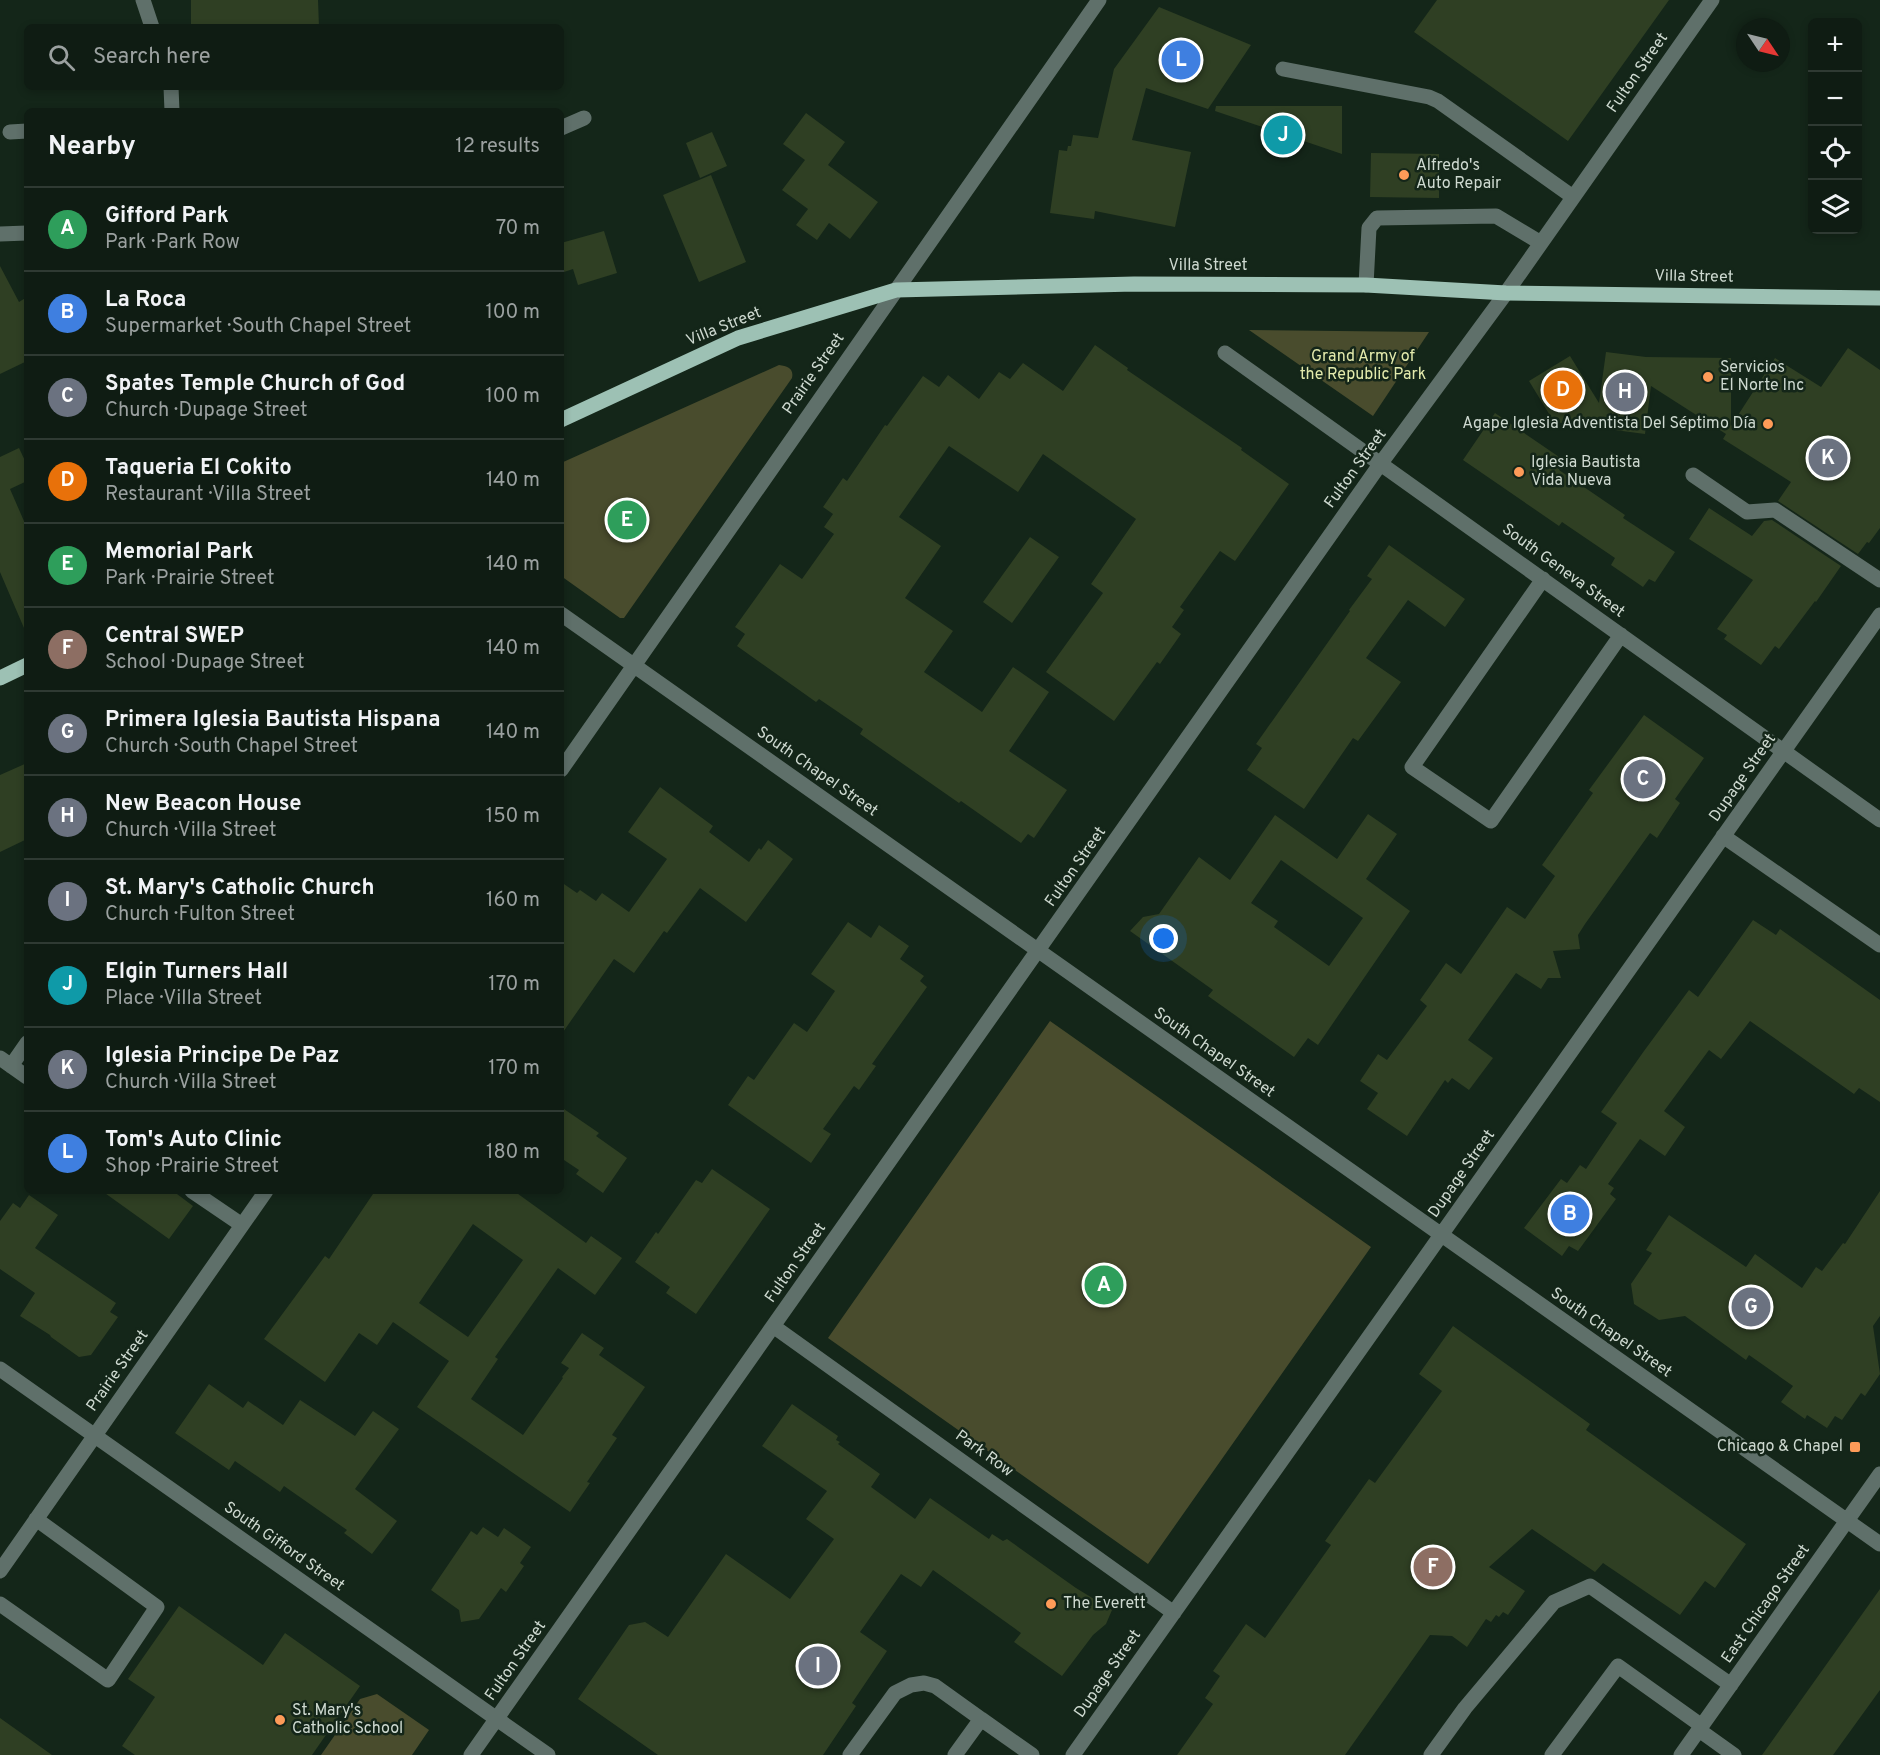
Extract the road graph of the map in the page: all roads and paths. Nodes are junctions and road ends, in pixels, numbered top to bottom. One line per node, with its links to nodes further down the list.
1 (143, 0): 4 (street)
2 (1099, 0): 17 (street, Prairie Street)
3 (1712, 0): 12 (street, Fulton Street)
4 (151, 24)
5 (1284, 69): 12 (street)
6 (171, 90): 7 (street)
7 (172, 108)
8 (584, 118): 9 (street)
9 (564, 127)
10 (10, 132): 11 (street)
11 (24, 132)
12 (1573, 197): 15 (street, Fulton Street)
13 (24, 233): 14 (street)
14 (0, 234)
15 (1541, 243): 16 (street); 18 (street, Fulton Street)
16 (1366, 285): 17 (main road, Villa Street); 18 (main road, Villa Street)
17 (896, 290): 21 (main road, Villa Street); 29 (street, Prairie Street)
18 (1506, 292): 19 (main road, Villa Street); 22 (street, Fulton Street)
19 (1880, 298)
20 (1225, 353): 22 (street, South Geneva Street)
21 (564, 419)
22 (1381, 463): 24 (street, South Geneva Street); 37 (street, Fulton Street)
23 (1693, 475): 25 (street)
24 (1543, 579): 28 (street, South Geneva Street); 28 (street)
25 (1880, 580)
26 (1880, 615): 32 (street, Dupage Street)
27 (564, 616): 29 (street, South Chapel Street)
28 (1621, 635): 32 (street, South Geneva Street)
29 (635, 665): 33 (street, Prairie Street); 37 (street, South Chapel Street)
30 (24, 666): 31 (main road)
31 (0, 678)
32 (1784, 751): 34 (street, South Geneva Street); 35 (street, Dupage Street)
33 (564, 766)
34 (1880, 820)
35 (1723, 836): 36 (street); 44 (street, Dupage Street)
36 (1880, 945)
37 (1039, 952): 44 (street, South Chapel Street); 45 (street, Fulton Street)
38 (24, 1046): 39 (street)
39 (6, 1062): 40 (street)
40 (24, 1075)
41 (196, 1194): 43 (street)
42 (264, 1194): 43 (street, Prairie Street)
43 (242, 1225): 47 (street, Prairie Street)
44 (1441, 1235): 50 (street, South Chapel Street); 54 (street, Dupage Street)
45 (773, 1326): 54 (street, Park Row); 56 (street, Fulton Street)
46 (0, 1369): 47 (street, South Gifford Street)
47 (94, 1436): 49 (street, Prairie Street); 56 (street, South Gifford Street)
48 (1880, 1474): 50 (street, East Chicago Street)
49 (36, 1520): 52 (street, Prairie Street); 53 (street)
50 (1847, 1521): 51 (street, South Chapel Street); 55 (street, East Chicago Street)
51 (1880, 1544)
52 (0, 1571)
53 (0, 1604)
54 (1174, 1612): 64 (street, Dupage Street)
55 (1731, 1685): 58 (street, East Chicago Street); 65 (street)
56 (497, 1718): 59 (street, Fulton Street); 60 (street, South Gifford Street)
57 (981, 1719): 61 (street); 62 (street); 63 (street)
58 (1700, 1728): 66 (street); 67 (street, East Chicago Street); 68 (street)
59 (471, 1755)
60 (548, 1755)
61 (850, 1755)
62 (955, 1755)
63 (1032, 1755)
64 (1073, 1755)
65 (1431, 1755)
66 (1552, 1755)
67 (1681, 1755)
68 (1734, 1755)

